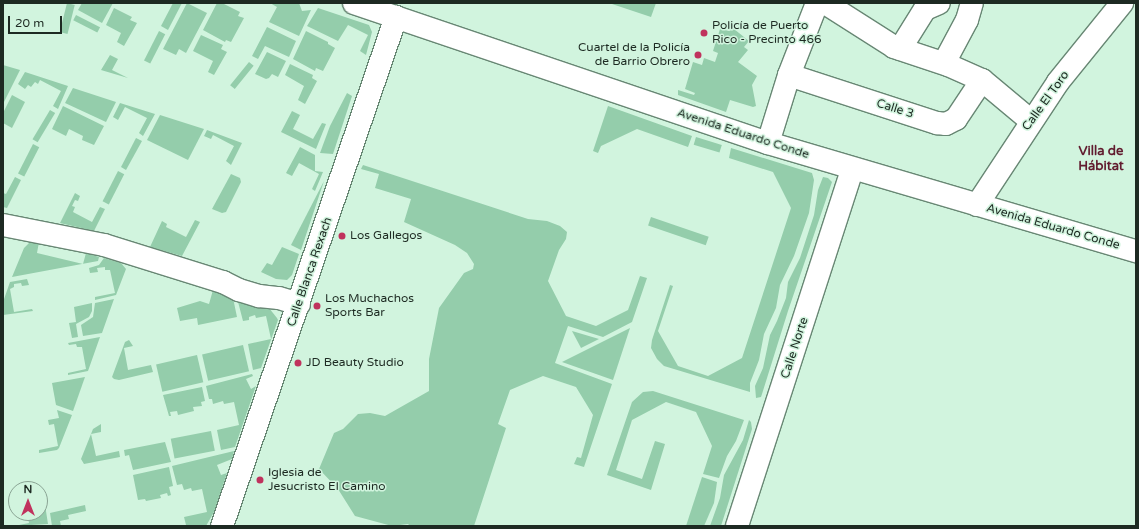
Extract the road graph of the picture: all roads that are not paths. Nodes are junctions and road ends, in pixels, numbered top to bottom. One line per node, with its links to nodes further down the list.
1 (354, 3): 7 (street, Avenida Eduardo Conde)
2 (817, 3): 10 (street)
3 (825, 3): 8 (street)
4 (939, 3): 8 (street)
5 (972, 3): 9 (street)
6 (1122, 3): 12 (street, Calle El Toro)
7 (391, 11): 13 (street, Avenida Eduardo Conde); 18 (street, Calle Blanca Rexach)
8 (900, 50): 9 (street)
9 (944, 64): 11 (street)
10 (789, 75): 11 (street, Calle 3); 13 (street)
11 (982, 80): 12 (street)
12 (1031, 121): 15 (street, Calle El Toro)
13 (768, 143): 14 (street, Avenida Eduardo Conde)
14 (852, 170): 15 (street, Avenida Eduardo Conde); 20 (street, Calle Norte)
15 (977, 204): 17 (street, Avenida Eduardo Conde)
16 (3, 225): 18 (street)
17 (1136, 252)
18 (289, 301): 19 (street, Calle Blanca Rexach)
19 (222, 526)
20 (737, 526)

